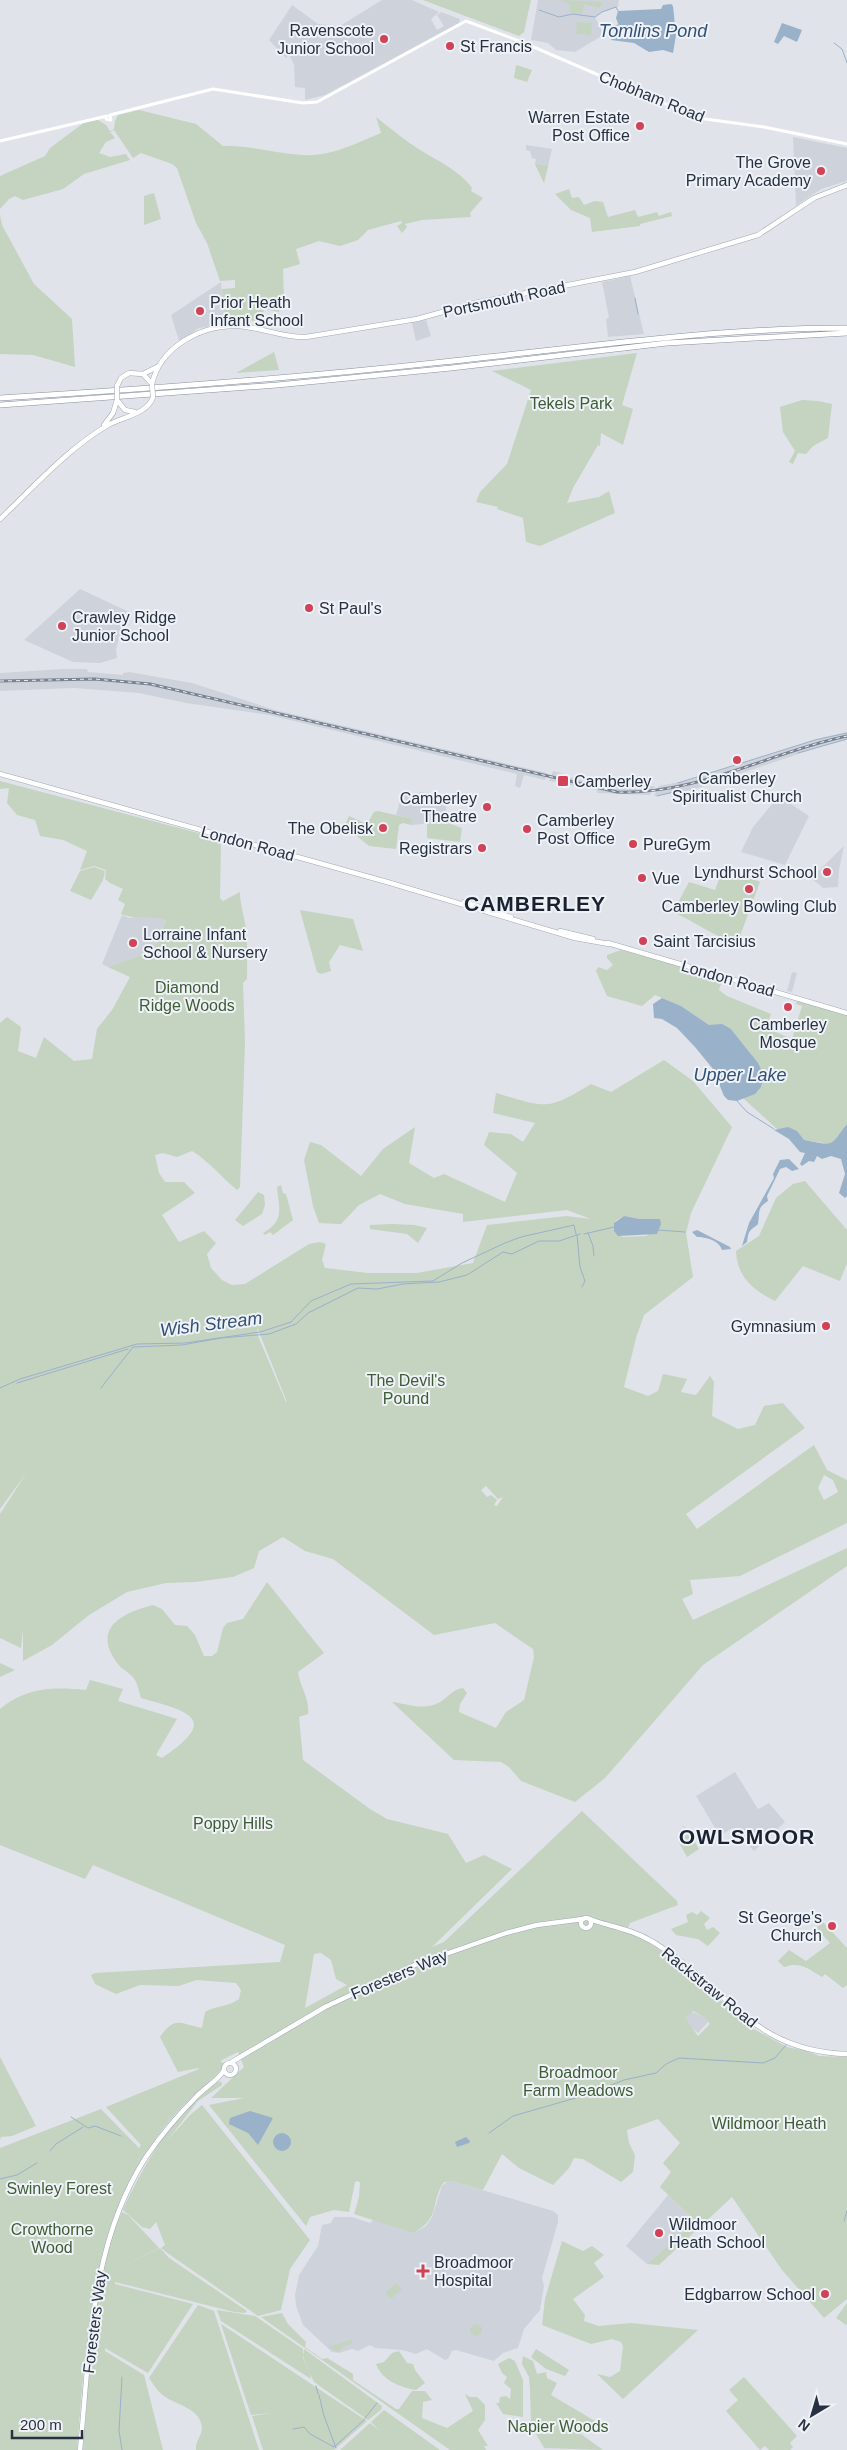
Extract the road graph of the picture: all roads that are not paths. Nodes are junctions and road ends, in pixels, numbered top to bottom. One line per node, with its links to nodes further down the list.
1 (0, 141): 2 (main road, Chobham Road)
2 (846, 145)
3 (847, 184): 6 (main road, Portsmouth Road)
4 (847, 328): 9 (highway)
5 (847, 333): 11 (highway)
6 (158, 367): 7 (main road, Portsmouth Road); 8 (main road, Portsmouth Road)
7 (143, 374): 8 (main road); 10 (main road, bridge)
8 (152, 384): 12 (main road, bridge)
9 (0, 398)
10 (117, 401): 12 (main road); 13 (main road)
11 (0, 405)
12 (136, 412): 13 (main road)
13 (100, 430): 14 (main road)
14 (0, 519)
15 (0, 775): 16 (main road, London Road)
16 (847, 1013)
17 (583, 1919): 18 (main road); 19 (main road, Foresters Way); 22 (main road)
18 (590, 1919): 20 (main road, Rackstraw Road); 21 (main road)
19 (569, 1923): 22 (main road, Foresters Way); 24 (main road, Foresters Way)
20 (603, 1924): 21 (main road, Rackstraw Road); 23 (main road, Rackstraw Road)
21 (590, 1926): 22 (main road)
22 (584, 1927)
23 (847, 2054)
24 (241, 2058): 25 (main road, Foresters Way); 26 (main road, Foresters Way)
25 (230, 2063): 26 (main road); 27 (main road)
26 (236, 2066): 28 (main road)
27 (224, 2070): 28 (main road); 29 (main road, Foresters Way)
28 (231, 2075): 29 (main road, Foresters Way)
29 (216, 2080): 30 (main road, Foresters Way)
30 (80, 2450)

